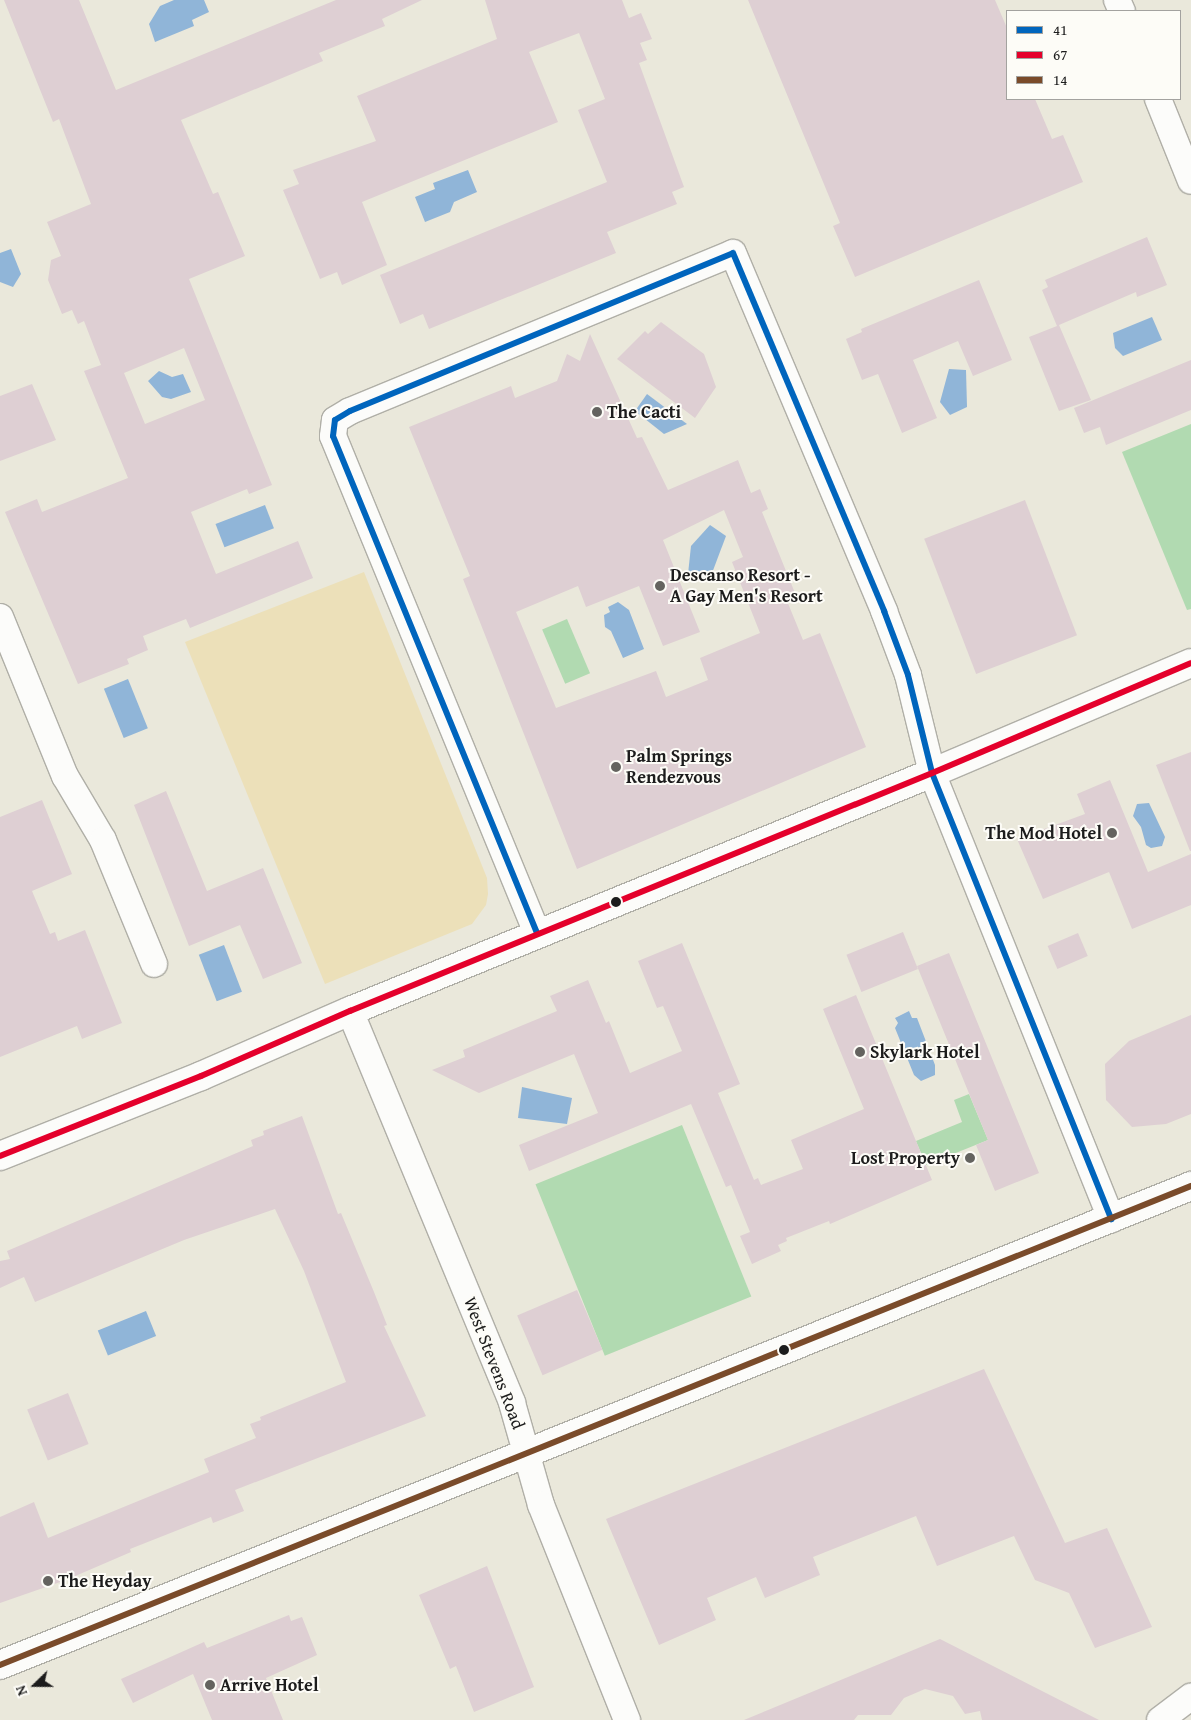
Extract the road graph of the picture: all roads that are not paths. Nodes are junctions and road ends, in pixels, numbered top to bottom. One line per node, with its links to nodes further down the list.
1 (1158, 100): 2 (street)
2 (1191, 181)
3 (0, 617): 7 (street)
4 (1191, 663): 5 (main road)
5 (932, 773): 6 (main road); 6 (street); 11 (street)
6 (537, 933): 8 (main road)
7 (154, 964)
8 (350, 1011): 9 (main road); 12 (street, West Stevens Road)
9 (0, 1156)
10 (1191, 1186): 11 (main road)
11 (1111, 1219): 12 (main road)
12 (528, 1454): 13 (main road); 15 (street, West Stevens Road)
13 (0, 1665)
14 (1191, 1697): 16 (street)
15 (627, 1720)
16 (1160, 1720)

